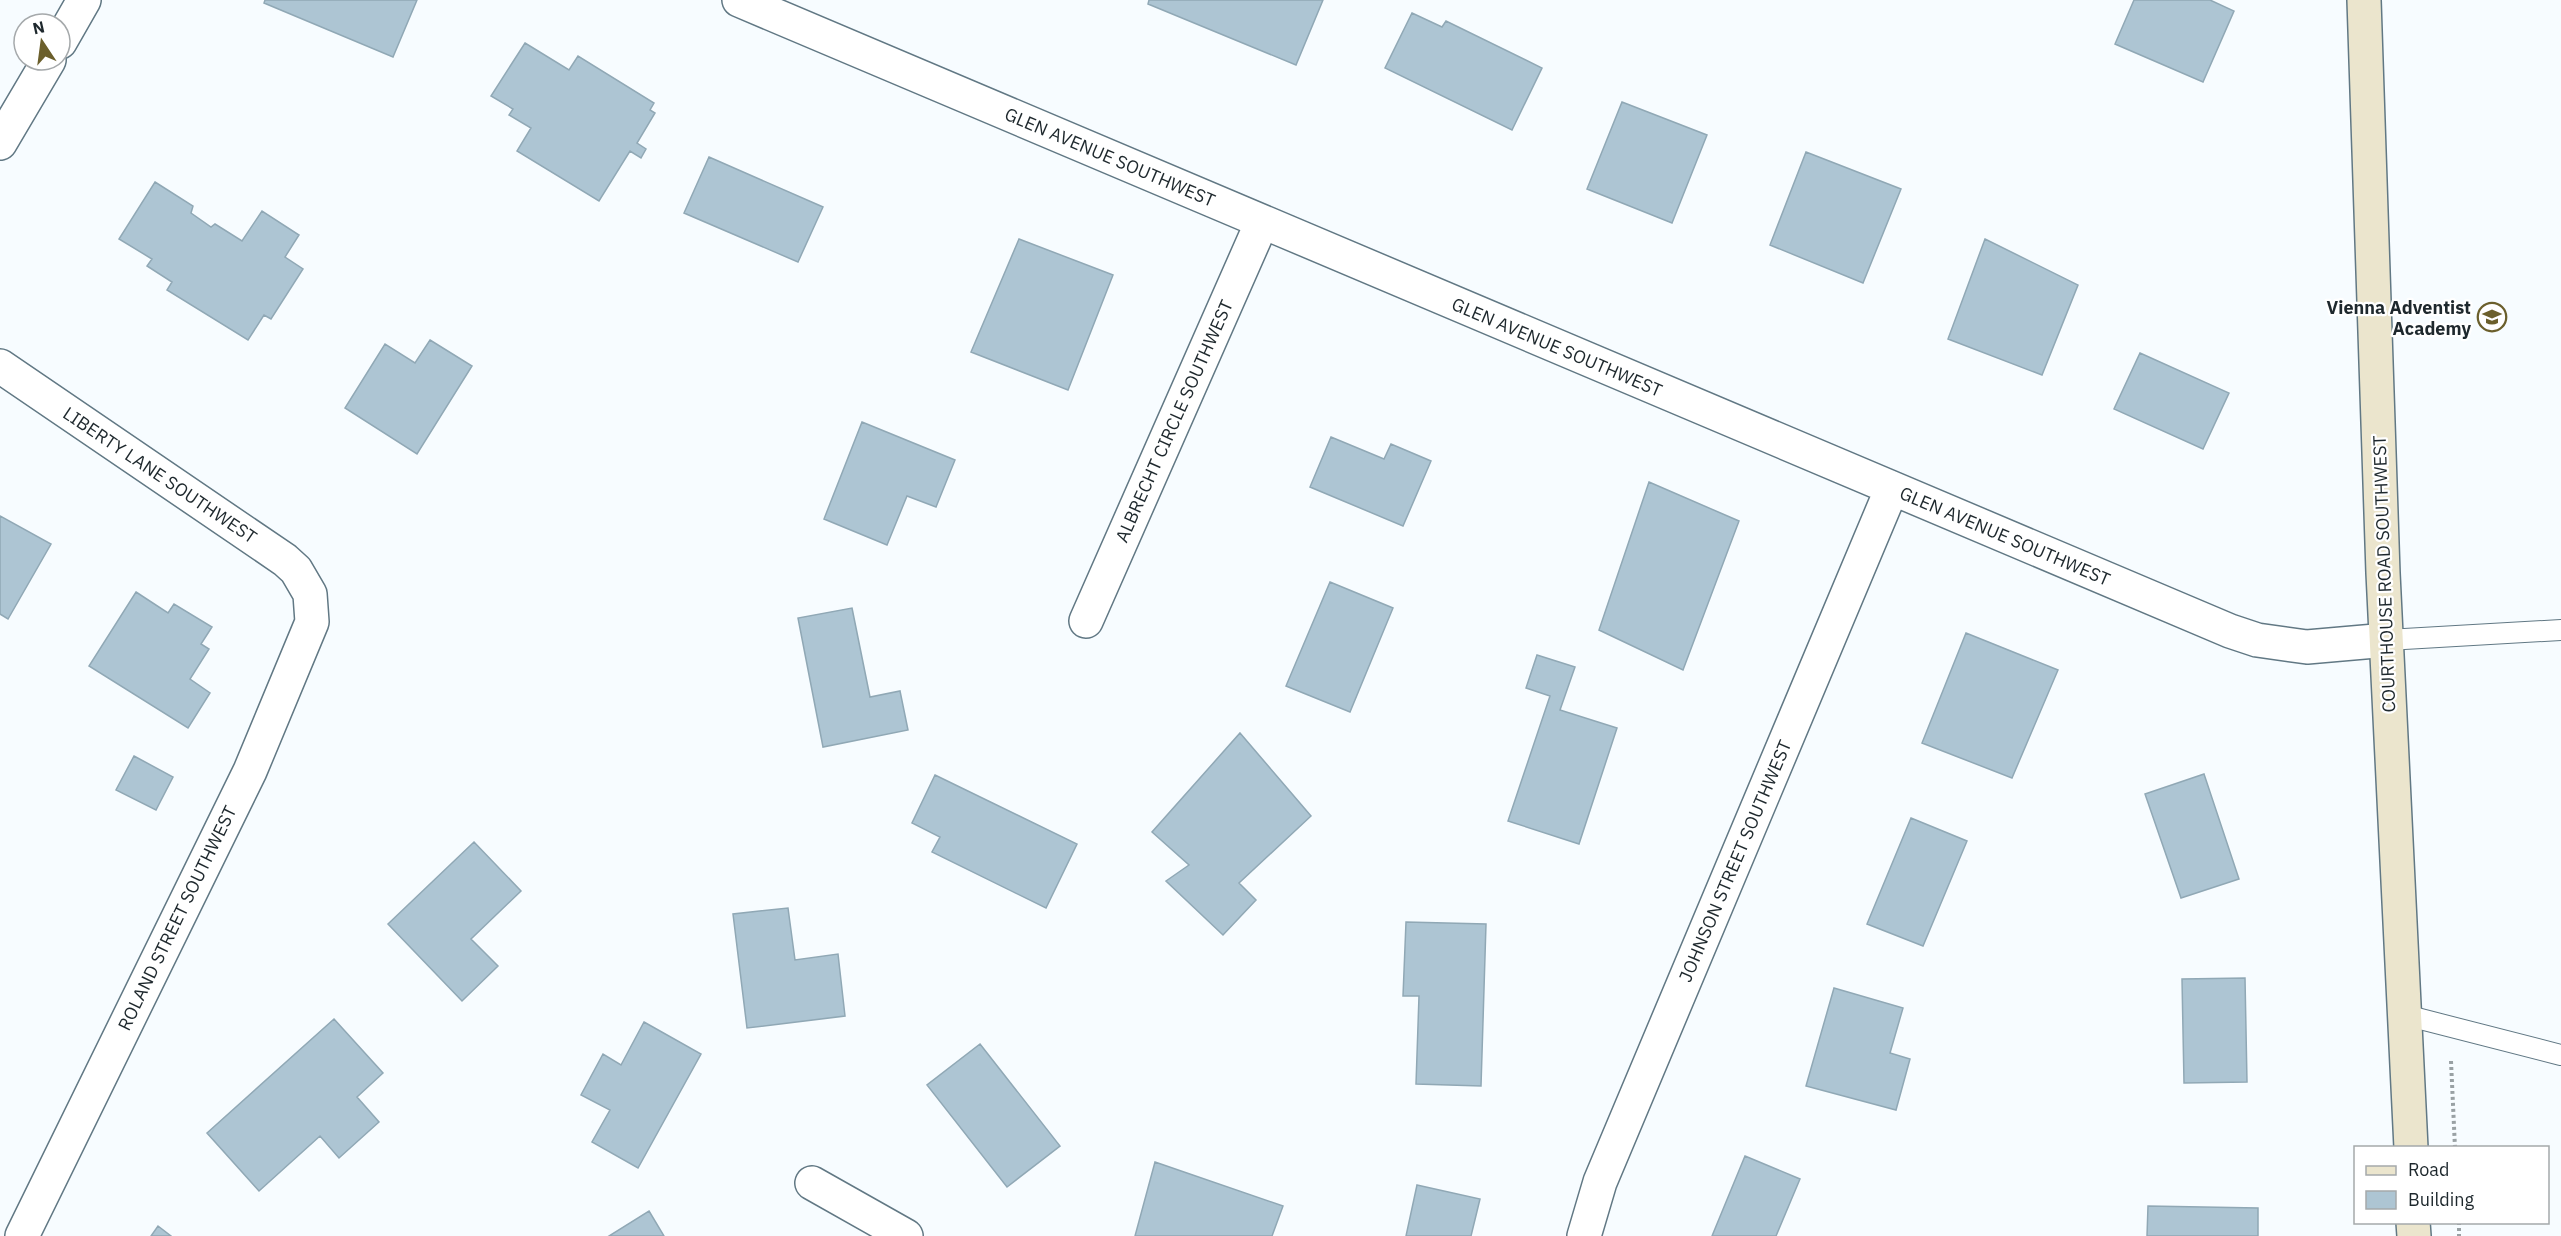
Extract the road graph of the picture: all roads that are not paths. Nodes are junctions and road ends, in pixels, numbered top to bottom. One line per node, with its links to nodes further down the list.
1 (84, 0): 4 (street)
2 (739, 0): 7 (street, GLEN AVENUE SOUTHWEST)
3 (2364, 0): 13 (street, COURTHOUSE ROAD SOUTHWEST)
4 (72, 21)
5 (42, 72): 6 (street)
6 (0, 143)
7 (1262, 222): 9 (street, GLEN AVENUE SOUTHWEST); 11 (street, ALBRECHT CIRCLE SOUTHWEST)
8 (0, 366): 10 (street, LIBERTY LANE SOUTHWEST)
9 (1892, 488): 13 (street, GLEN AVENUE SOUTHWEST); 20 (street, JOHNSON STREET SOUTHWEST)
10 (310, 594): 18 (street, ROLAND STREET SOUTHWEST)
11 (1086, 621)
12 (2561, 630): 13 (lane)
13 (2387, 640): 14 (street, COURTHOUSE ROAD SOUTHWEST)
14 (2405, 1015): 15 (lane); 16 (street, COURTHOUSE ROAD SOUTHWEST)
15 (2561, 1055)
16 (2411, 1146)
17 (812, 1183): 19 (street)
18 (22, 1236)
19 (906, 1236)
20 (1584, 1236)

